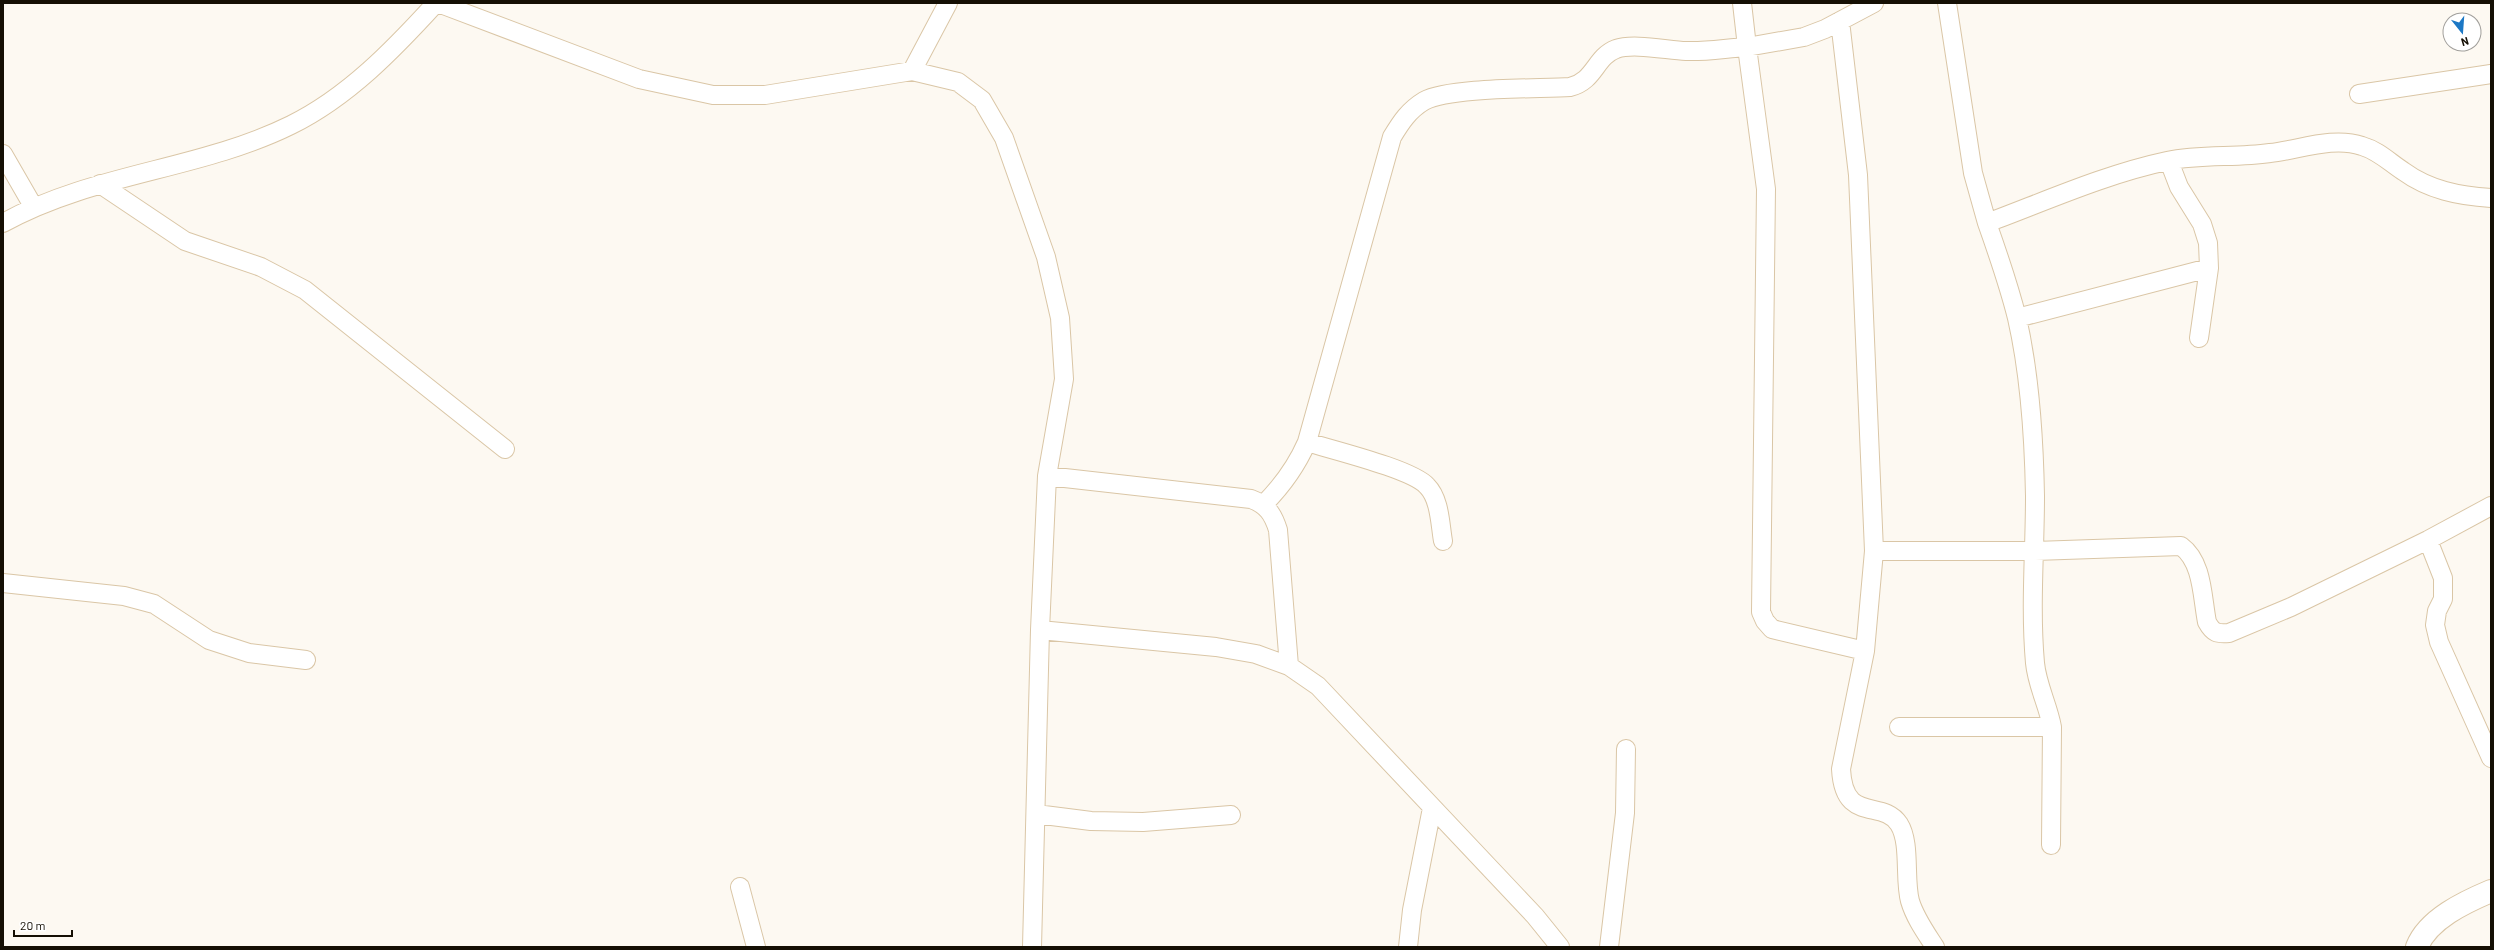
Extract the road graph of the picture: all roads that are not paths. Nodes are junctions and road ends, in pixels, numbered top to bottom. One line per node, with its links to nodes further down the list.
1 (437, 3): 8 (street); 13 (street)
2 (948, 3): 8 (street)
3 (1742, 3): 7 (street)
4 (1874, 3): 6 (street)
5 (1947, 3): 17 (street)
6 (1840, 22): 7 (street); 28 (street)
7 (1747, 47): 21 (street); 32 (street)
8 (912, 71): 23 (street)
9 (2491, 74): 10 (street)
10 (2359, 94)
11 (3, 154): 15 (street)
12 (2169, 161): 14 (street); 17 (street); 18 (street)
13 (100, 184): 15 (street); 22 (street)
14 (2491, 198)
15 (33, 206): 16 (street)
16 (3, 223)
17 (1987, 223): 19 (street)
18 (2209, 268): 19 (street); 20 (street)
19 (2017, 318): 29 (street)
20 (2199, 338)
21 (1306, 442): 24 (street); 27 (street)
22 (505, 449)
23 (1047, 476): 24 (street); 31 (street)
24 (1264, 504): 34 (street)
25 (2491, 506): 26 (street)
26 (2428, 540): 29 (street); 38 (street)
27 (1443, 541)
28 (1874, 551): 29 (street); 32 (street)
29 (2035, 551): 36 (street)
30 (3, 583): 33 (street)
31 (1040, 630): 34 (street); 40 (street)
32 (1865, 652): 50 (street)
33 (306, 660)
34 (1289, 666): 39 (street)
35 (1899, 727): 36 (street)
36 (2052, 727): 42 (street)
37 (1626, 749): 49 (street)
38 (2491, 758)
39 (1432, 808): 47 (street); 48 (street)
40 (1036, 814): 41 (street); 46 (street)
41 (1231, 815)
42 (2051, 845)
43 (740, 886): 45 (street)
44 (2491, 891): 51 (main road)
45 (756, 947)
46 (1032, 947)
47 (1408, 947)
48 (1560, 947)
49 (1609, 947)
50 (1934, 947)
51 (2417, 947)

